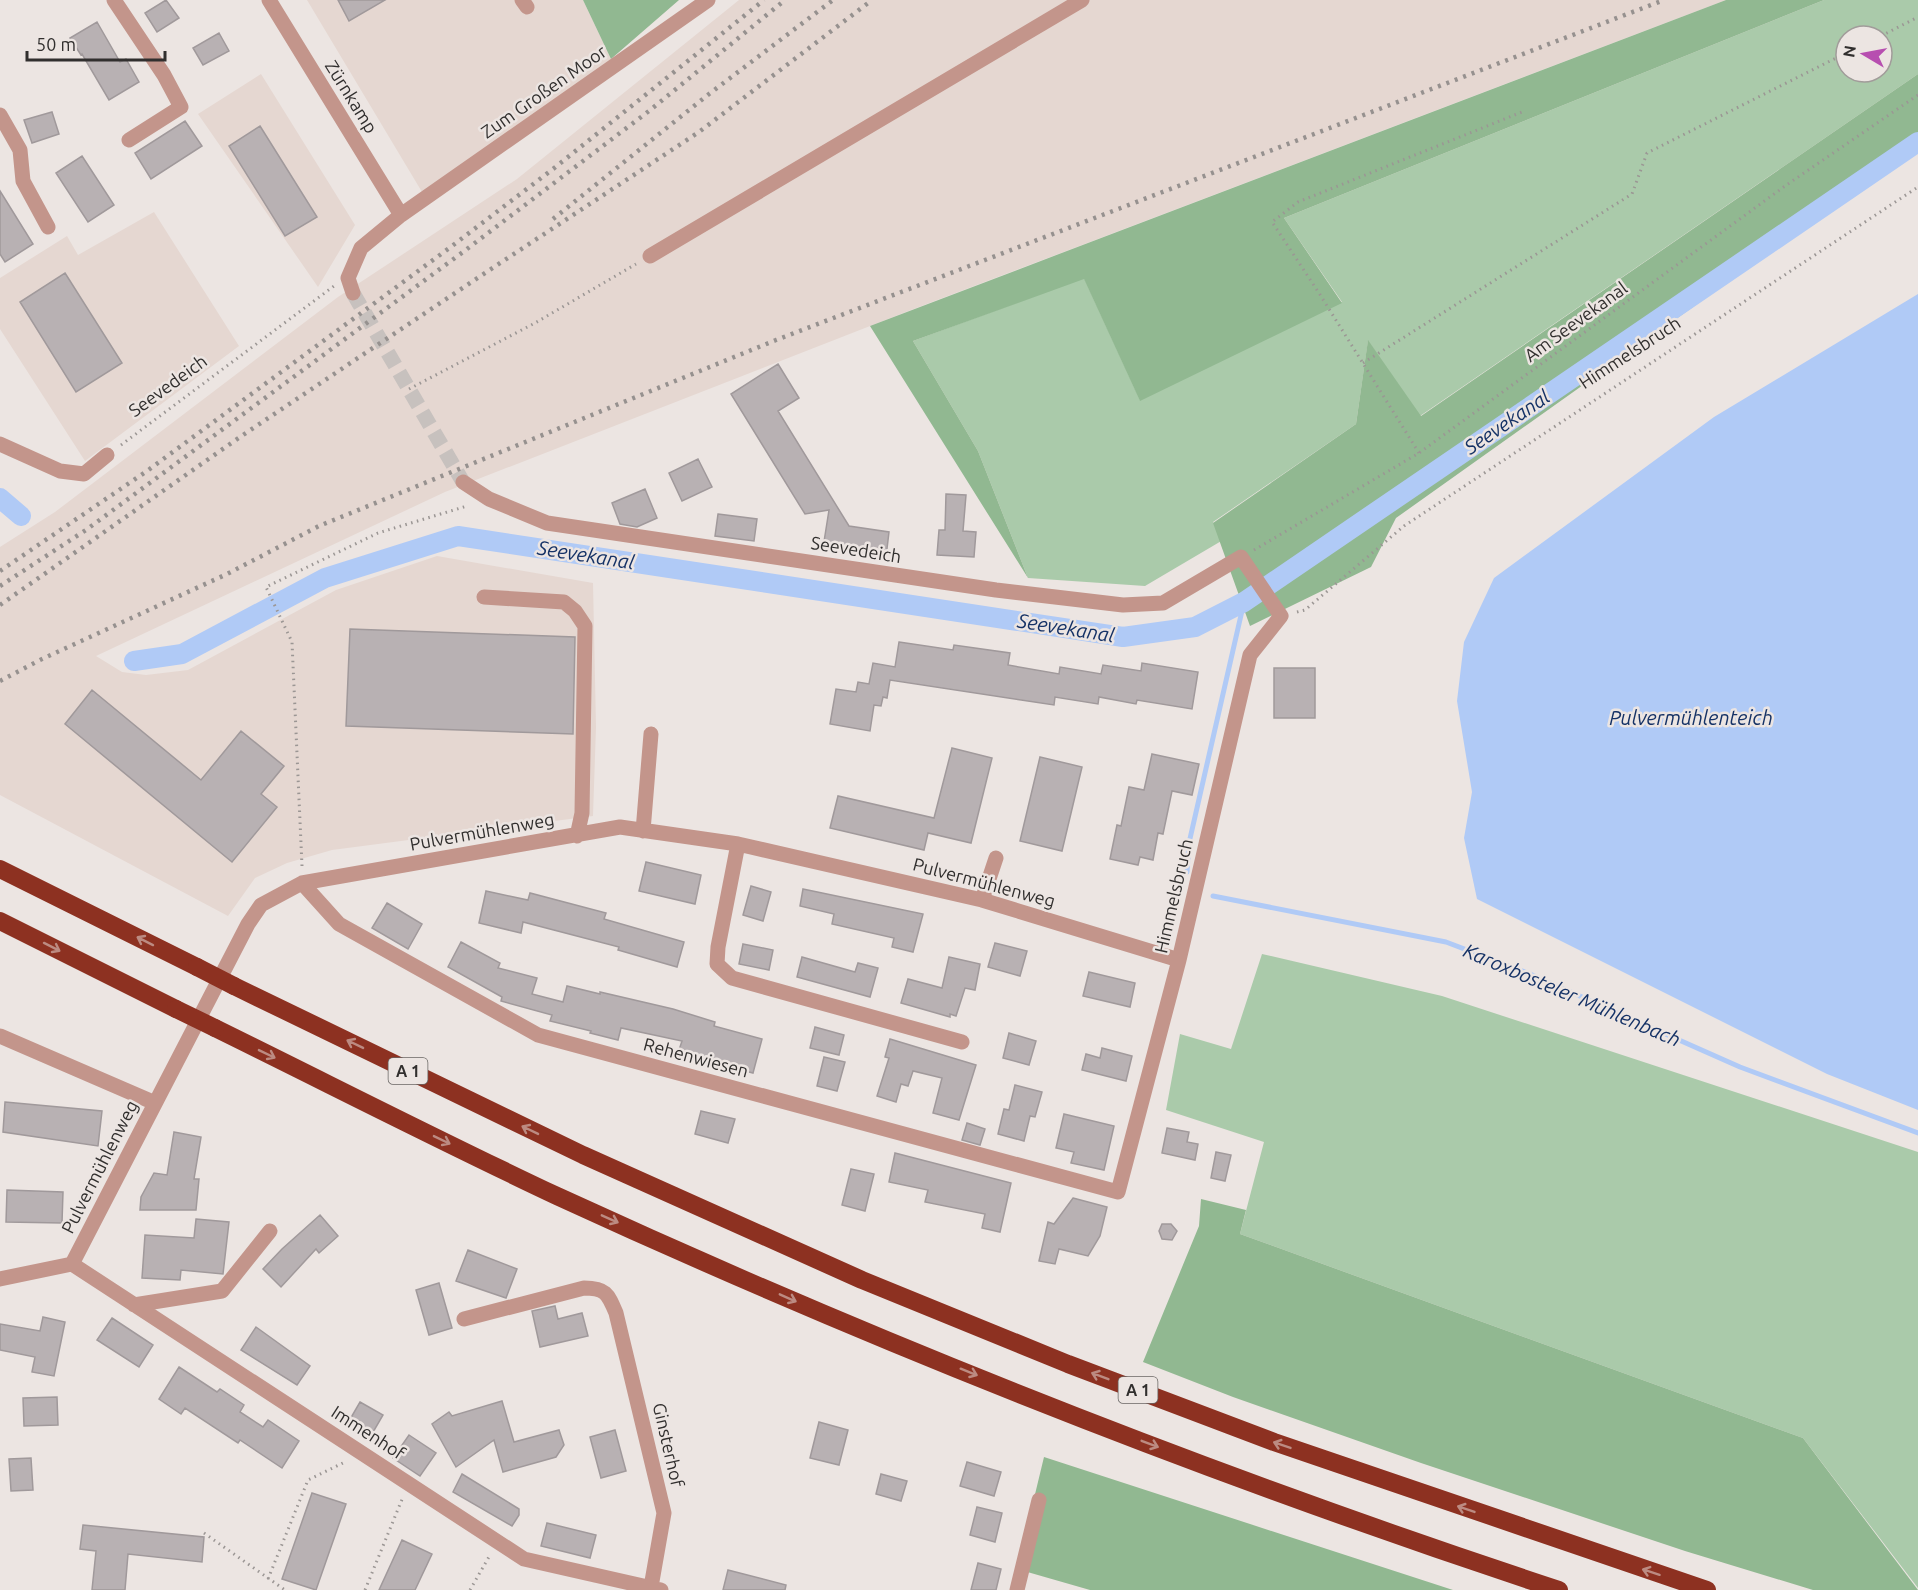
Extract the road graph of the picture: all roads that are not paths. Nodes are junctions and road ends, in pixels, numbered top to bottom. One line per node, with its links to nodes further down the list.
1 (114, 0): 6 (street)
2 (268, 0): 7 (street, Zürnkamp)
3 (708, 0): 7 (street, Zum Großen Moor)
4 (1082, 0): 9 (street)
5 (0, 115): 8 (street)
6 (129, 140)
7 (401, 215): 10 (street)
8 (48, 227)
9 (650, 256)
10 (353, 293)
11 (0, 444): 12 (street)
12 (107, 455)
13 (463, 482): 15 (street, Seevedeich)
14 (484, 597): 18 (street)
15 (1279, 612): 25 (street, Himmelsbruch)
16 (651, 735): 17 (street)
17 (643, 831): 18 (street, Pulvermühlenweg); 19 (street, Pulvermühlenweg)
18 (577, 836): 22 (street, Pulvermühlenweg)
19 (738, 844): 23 (street, Pulvermühlenweg); 27 (street)
20 (996, 858): 23 (street)
21 (0, 869): 39 (highway, A 1, one-way to 21, bridge)
22 (302, 883): 28 (street, Pulvermühlenweg); 29 (street, Rehenwiesen)
23 (982, 900): 25 (street, Pulvermühlenweg)
24 (0, 921): 38 (highway, A 1, one-way to 38, bridge)
25 (1179, 960): 29 (street, Himmelsbruch)
26 (0, 1036): 28 (street)
27 (962, 1042)
28 (154, 1104): 31 (street, Pulvermühlenweg)
29 (1118, 1192)
30 (270, 1232): 33 (street)
31 (72, 1264): 32 (street); 33 (street, Immenhof)
32 (0, 1279)
33 (134, 1305): 36 (street, Immenhof)
34 (464, 1319): 36 (street, Ginsterhof)
35 (1039, 1500): 37 (street)
36 (656, 1589)
37 (1017, 1590)
38 (1559, 1590)
39 (1707, 1590)

